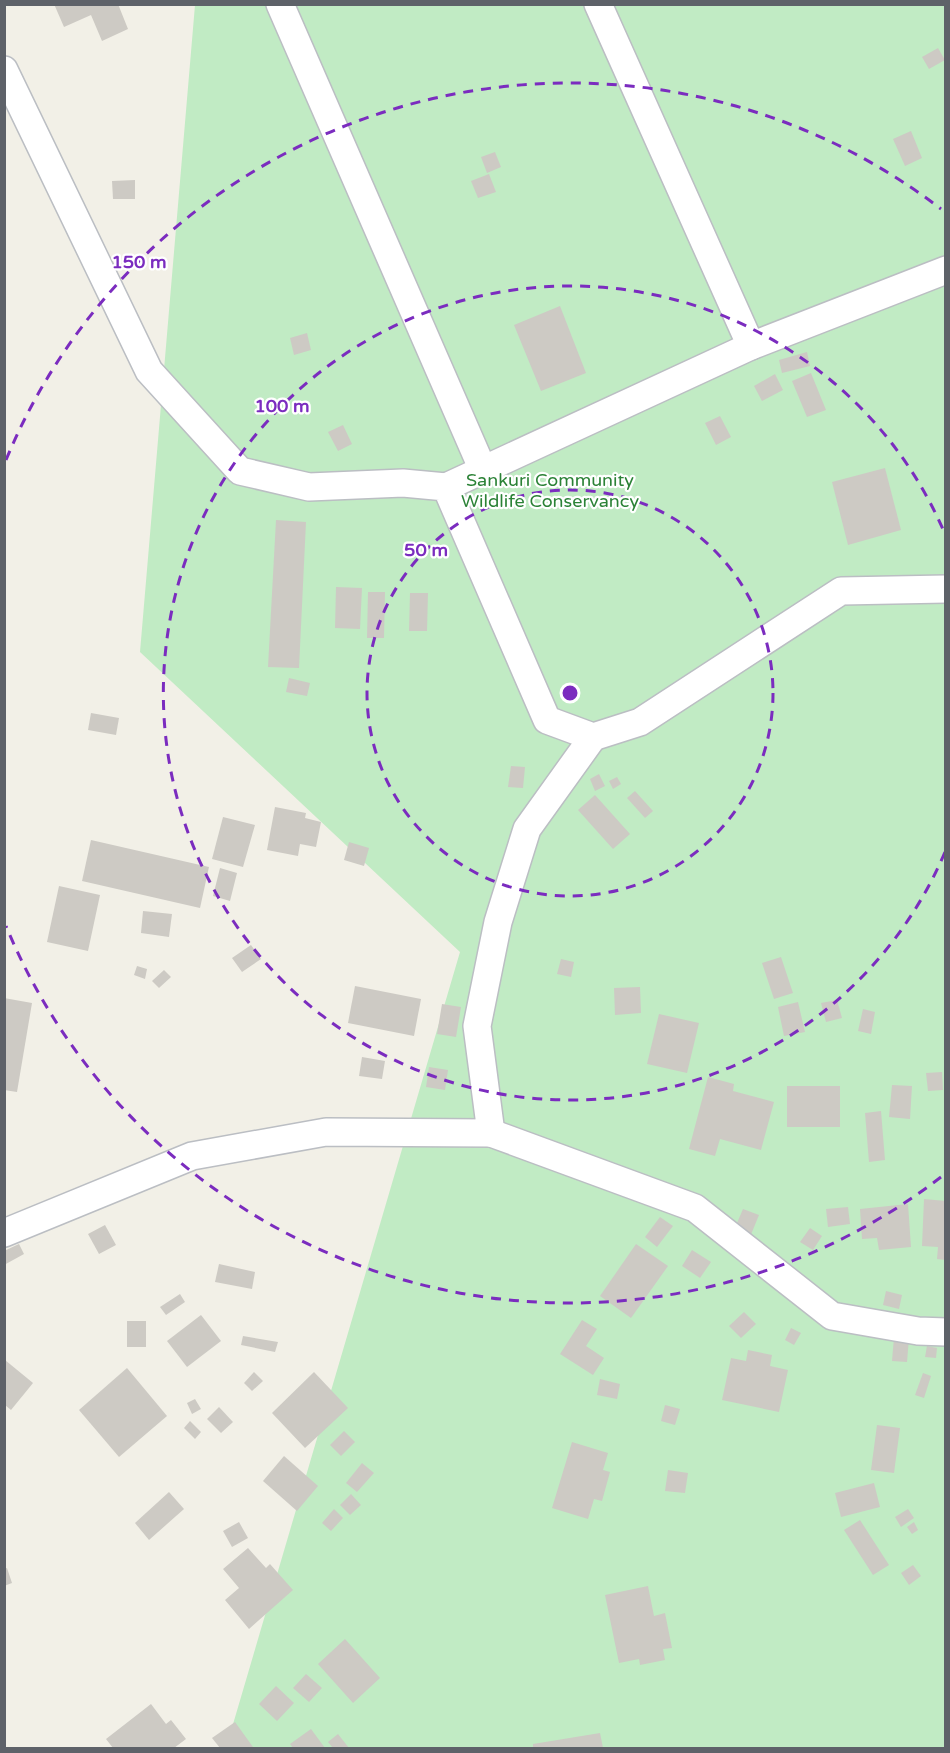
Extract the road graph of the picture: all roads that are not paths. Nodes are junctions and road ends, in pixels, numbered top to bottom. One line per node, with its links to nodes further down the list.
1 (280, 4): 6 (street)
2 (598, 4): 5 (street)
3 (4, 70): 7 (street)
4 (945, 270): 5 (street)
5 (751, 346): 6 (street)
6 (483, 470): 7 (street)
7 (446, 487): 9 (street)
8 (945, 589): 9 (street)
9 (593, 737): 10 (street)
10 (491, 1133): 11 (street); 12 (street)
11 (4, 1233)
12 (945, 1332)

